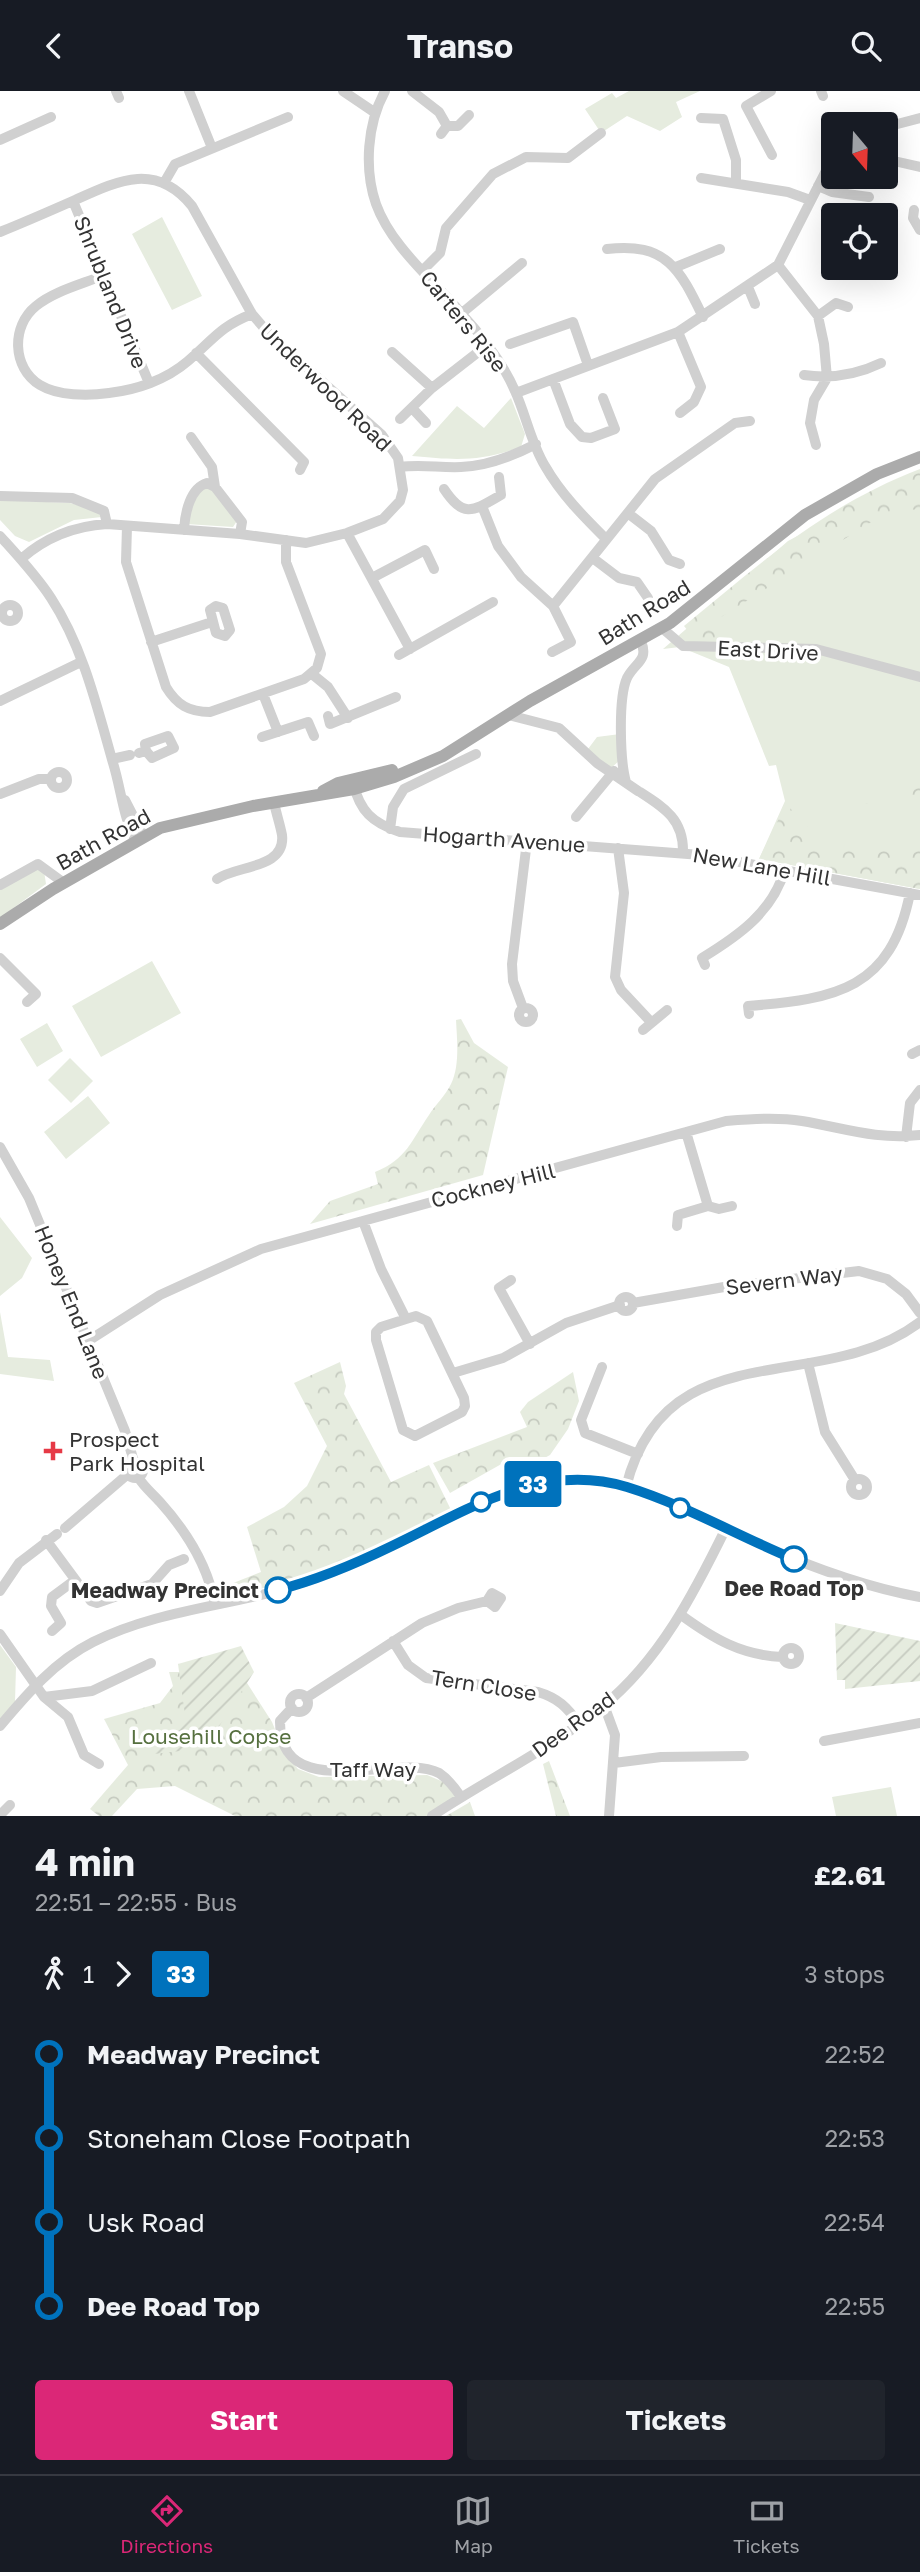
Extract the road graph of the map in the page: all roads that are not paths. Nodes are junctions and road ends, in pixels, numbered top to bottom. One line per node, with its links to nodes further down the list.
1 (188, 91): 16 (street)
2 (343, 91): 7 (street)
3 (385, 91): 7 (street, Carters Rise)
4 (412, 91): 6 (street)
5 (771, 91): 17 (street)
6 (429, 96): 8 (street)
7 (374, 112): 36 (street, Carters Rise)
8 (469, 115)
9 (51, 117): 15 (street)
10 (288, 117): 16 (street)
11 (701, 118): 23 (street)
12 (920, 118): 13 (street)
13 (898, 124)
14 (601, 133): 36 (street)
15 (0, 140)
16 (212, 148): 22 (street)
17 (772, 155)
18 (898, 162): 19 (street)
19 (920, 167)
20 (701, 178): 23 (street)
21 (821, 180): 24 (street)
22 (164, 183): 27 (street); 42 (street, Underwood Road)
23 (736, 183): 26 (street)
24 (818, 186): 25 (street); 26 (street)
25 (869, 197)
26 (810, 200): 34 (street)
27 (73, 201): 29 (street); 37 (street, Shrubland Drive)
28 (914, 211): 30 (street)
29 (1, 228)
30 (920, 230)
31 (607, 249): 35 (street)
32 (720, 249): 35 (street)
33 (522, 263): 41 (street)
34 (778, 265): 38 (street); 43 (street)
35 (676, 267): 44 (street)
36 (423, 270): 41 (street, Carters Rise)
37 (104, 275): 55 (street, Shrubland Drive); 55 (street)
38 (748, 287): 39 (street); 44 (street)
39 (755, 304)
40 (848, 307): 43 (street)
41 (462, 313): 47 (street, Carters Rise)
42 (251, 314): 49 (street); 71 (street, Underwood Road)
43 (818, 316): 53 (street)
44 (702, 317): 45 (street)
45 (678, 332): 51 (street); 60 (street)
46 (510, 344): 51 (street)
47 (485, 346): 56 (street); 57 (street, Carters Rise)
48 (392, 352): 56 (street)
49 (196, 353): 55 (street); 69 (street)
50 (881, 363): 53 (street)
51 (588, 365): 54 (street)
52 (804, 375): 53 (street)
53 (827, 378): 66 (street)
54 (553, 379): 57 (street); 58 (street)
55 (149, 383)
56 (432, 388): 59 (street)
57 (516, 393): 65 (street, Carters Rise)
58 (603, 398)
59 (412, 408): 61 (street); 63 (street)
60 (680, 413)
61 (400, 419)
62 (750, 421): 77 (street)
63 (426, 423)
64 (191, 437): 73 (street)
65 (536, 444): 71 (street); 84 (street, Carters Rise)
66 (816, 445)
67 (920, 449): 70 (main road, Bath Road)
68 (920, 457): 70 (main road, Bath Road)
69 (305, 462)
70 (892, 466): 95 (main road, Bath Road)
71 (400, 467): 81 (street, Underwood Road)
72 (499, 477): 76 (street)
73 (215, 487): 80 (street); 82 (street)
74 (444, 489): 76 (street)
75 (0, 496): 78 (street)
76 (482, 506): 93 (street)
77 (629, 514): 84 (street); 88 (street)
78 (107, 524): 79 (street, Underwood Road); 86 (street, Underwood Road)
79 (127, 526): 80 (street, Underwood Road); 97 (street)
80 (184, 530): 82 (street, Underwood Road)
81 (347, 533): 85 (street, Underwood Road); 90 (street)
82 (240, 534): 85 (street, Underwood Road)
83 (0, 536): 86 (street)
84 (606, 539): 87 (street)
85 (286, 540): 102 (street)
86 (21, 559): 101 (street)
87 (594, 559): 91 (street); 93 (street)
88 (680, 564)
89 (434, 569): 90 (street)
90 (372, 578): 98 (street)
91 (648, 598)
92 (493, 601): 98 (street)
93 (553, 606): 99 (street)
94 (212, 622): 97 (street)
95 (662, 628): 96 (main road, Bath Road); 103 (street, East Drive)
96 (641, 641): 107 (main road, Bath Road); 116 (street)
97 (151, 642): 104 (street)
98 (410, 649): 100 (street)
99 (552, 652)
100 (398, 655)
101 (81, 662): 106 (street); 115 (street)
102 (312, 674): 104 (street); 109 (street)
103 (920, 677)
104 (263, 694): 110 (street)
105 (396, 697): 109 (street)
106 (0, 701)
107 (509, 715): 117 (street, New Lane Hill); 120 (main road, Bath Road)
108 (328, 716): 109 (street)
109 (348, 718)
110 (278, 732): 111 (street); 112 (street)
111 (314, 736)
112 (262, 737)
113 (139, 753): 115 (street)
114 (476, 754): 124 (street)
115 (112, 759): 125 (street)
116 (622, 767): 117 (street); 119 (street)
117 (611, 773): 119 (street, New Lane Hill); 123 (street)
118 (50, 779): 121 (street)
119 (626, 782): 128 (street, New Lane Hill)
120 (353, 785): 122 (main road, Bath Road); 124 (street)
121 (0, 794)
122 (274, 803): 125 (main road, Bath Road); 131 (street)
123 (576, 817)
124 (390, 829): 126 (street, Hogarth Avenue)
125 (139, 837): 130 (main road, Bath Road)
126 (527, 841): 127 (street, Hogarth Avenue); 139 (street)
127 (618, 848): 128 (street, Hogarth Avenue); 140 (street)
128 (683, 853): 129 (street, New Lane Hill)
129 (785, 869): 133 (street, New Lane Hill); 136 (street)
130 (60, 879): 132 (street); 134 (main road, Bath Road)
131 (217, 879)
132 (0, 885)
133 (915, 894): 138 (street)
134 (0, 924)
135 (0, 958): 137 (street)
136 (701, 958)
137 (27, 1002)
138 (748, 1006)
139 (523, 1008)
140 (667, 1010)
141 (920, 1090): 144 (street)
142 (686, 1132): 144 (street, Cockney Hill); 146 (street); 148 (street, Cockney Hill)
143 (920, 1136): 144 (street, Cockney Hill)
144 (906, 1137)
145 (0, 1147): 154 (street, Honey End Lane)
146 (708, 1206): 147 (street); 149 (street)
147 (732, 1206)
148 (363, 1221): 152 (street); 154 (street, Cockney Hill)
149 (677, 1226)
150 (511, 1280): 155 (street)
151 (920, 1313): 155 (street, Severn Way)
152 (406, 1319): 158 (street); 158 (street)
153 (920, 1322): 156 (street)
154 (88, 1341): 160 (street, Honey End Lane)
155 (530, 1344): 158 (street, Severn Way)
156 (808, 1363): 159 (street); 161 (street)
157 (602, 1367): 159 (street)
158 (453, 1373)
159 (638, 1454): 162 (street)
160 (133, 1476): 164 (street); 170 (street, Honey End Lane)
161 (855, 1480)
162 (626, 1487): 163 (street); 170 (street)
163 (726, 1528): 168 (street); 171 (street, Dee Road)
164 (46, 1540): 166 (street); 167 (street)
165 (184, 1559): 166 (street)
166 (75, 1580): 172 (street)
167 (0, 1591)
168 (920, 1597)
169 (486, 1601): 174 (street)
170 (215, 1605): 177 (street)
171 (681, 1615): 175 (street); 179 (street, Dee Road)
172 (52, 1631)
173 (0, 1634): 177 (street)
174 (393, 1641): 181 (street, Tern Close); 187 (street, Taff Way)
175 (782, 1657)
176 (151, 1663): 178 (street)
177 (37, 1684): 178 (street); 182 (street)
178 (44, 1697): 186 (street)
179 (604, 1705): 181 (street, Dee Road); 185 (street)
180 (920, 1723): 183 (street)
181 (579, 1724): 187 (street, Dee Road)
182 (0, 1726)
183 (824, 1741)
184 (744, 1756): 185 (street)
185 (614, 1763): 191 (street)
186 (99, 1764)
187 (461, 1797): 190 (street, Dee Road)
188 (9, 1805): 189 (street)
189 (0, 1815)
190 (432, 1816)
191 (609, 1816)

